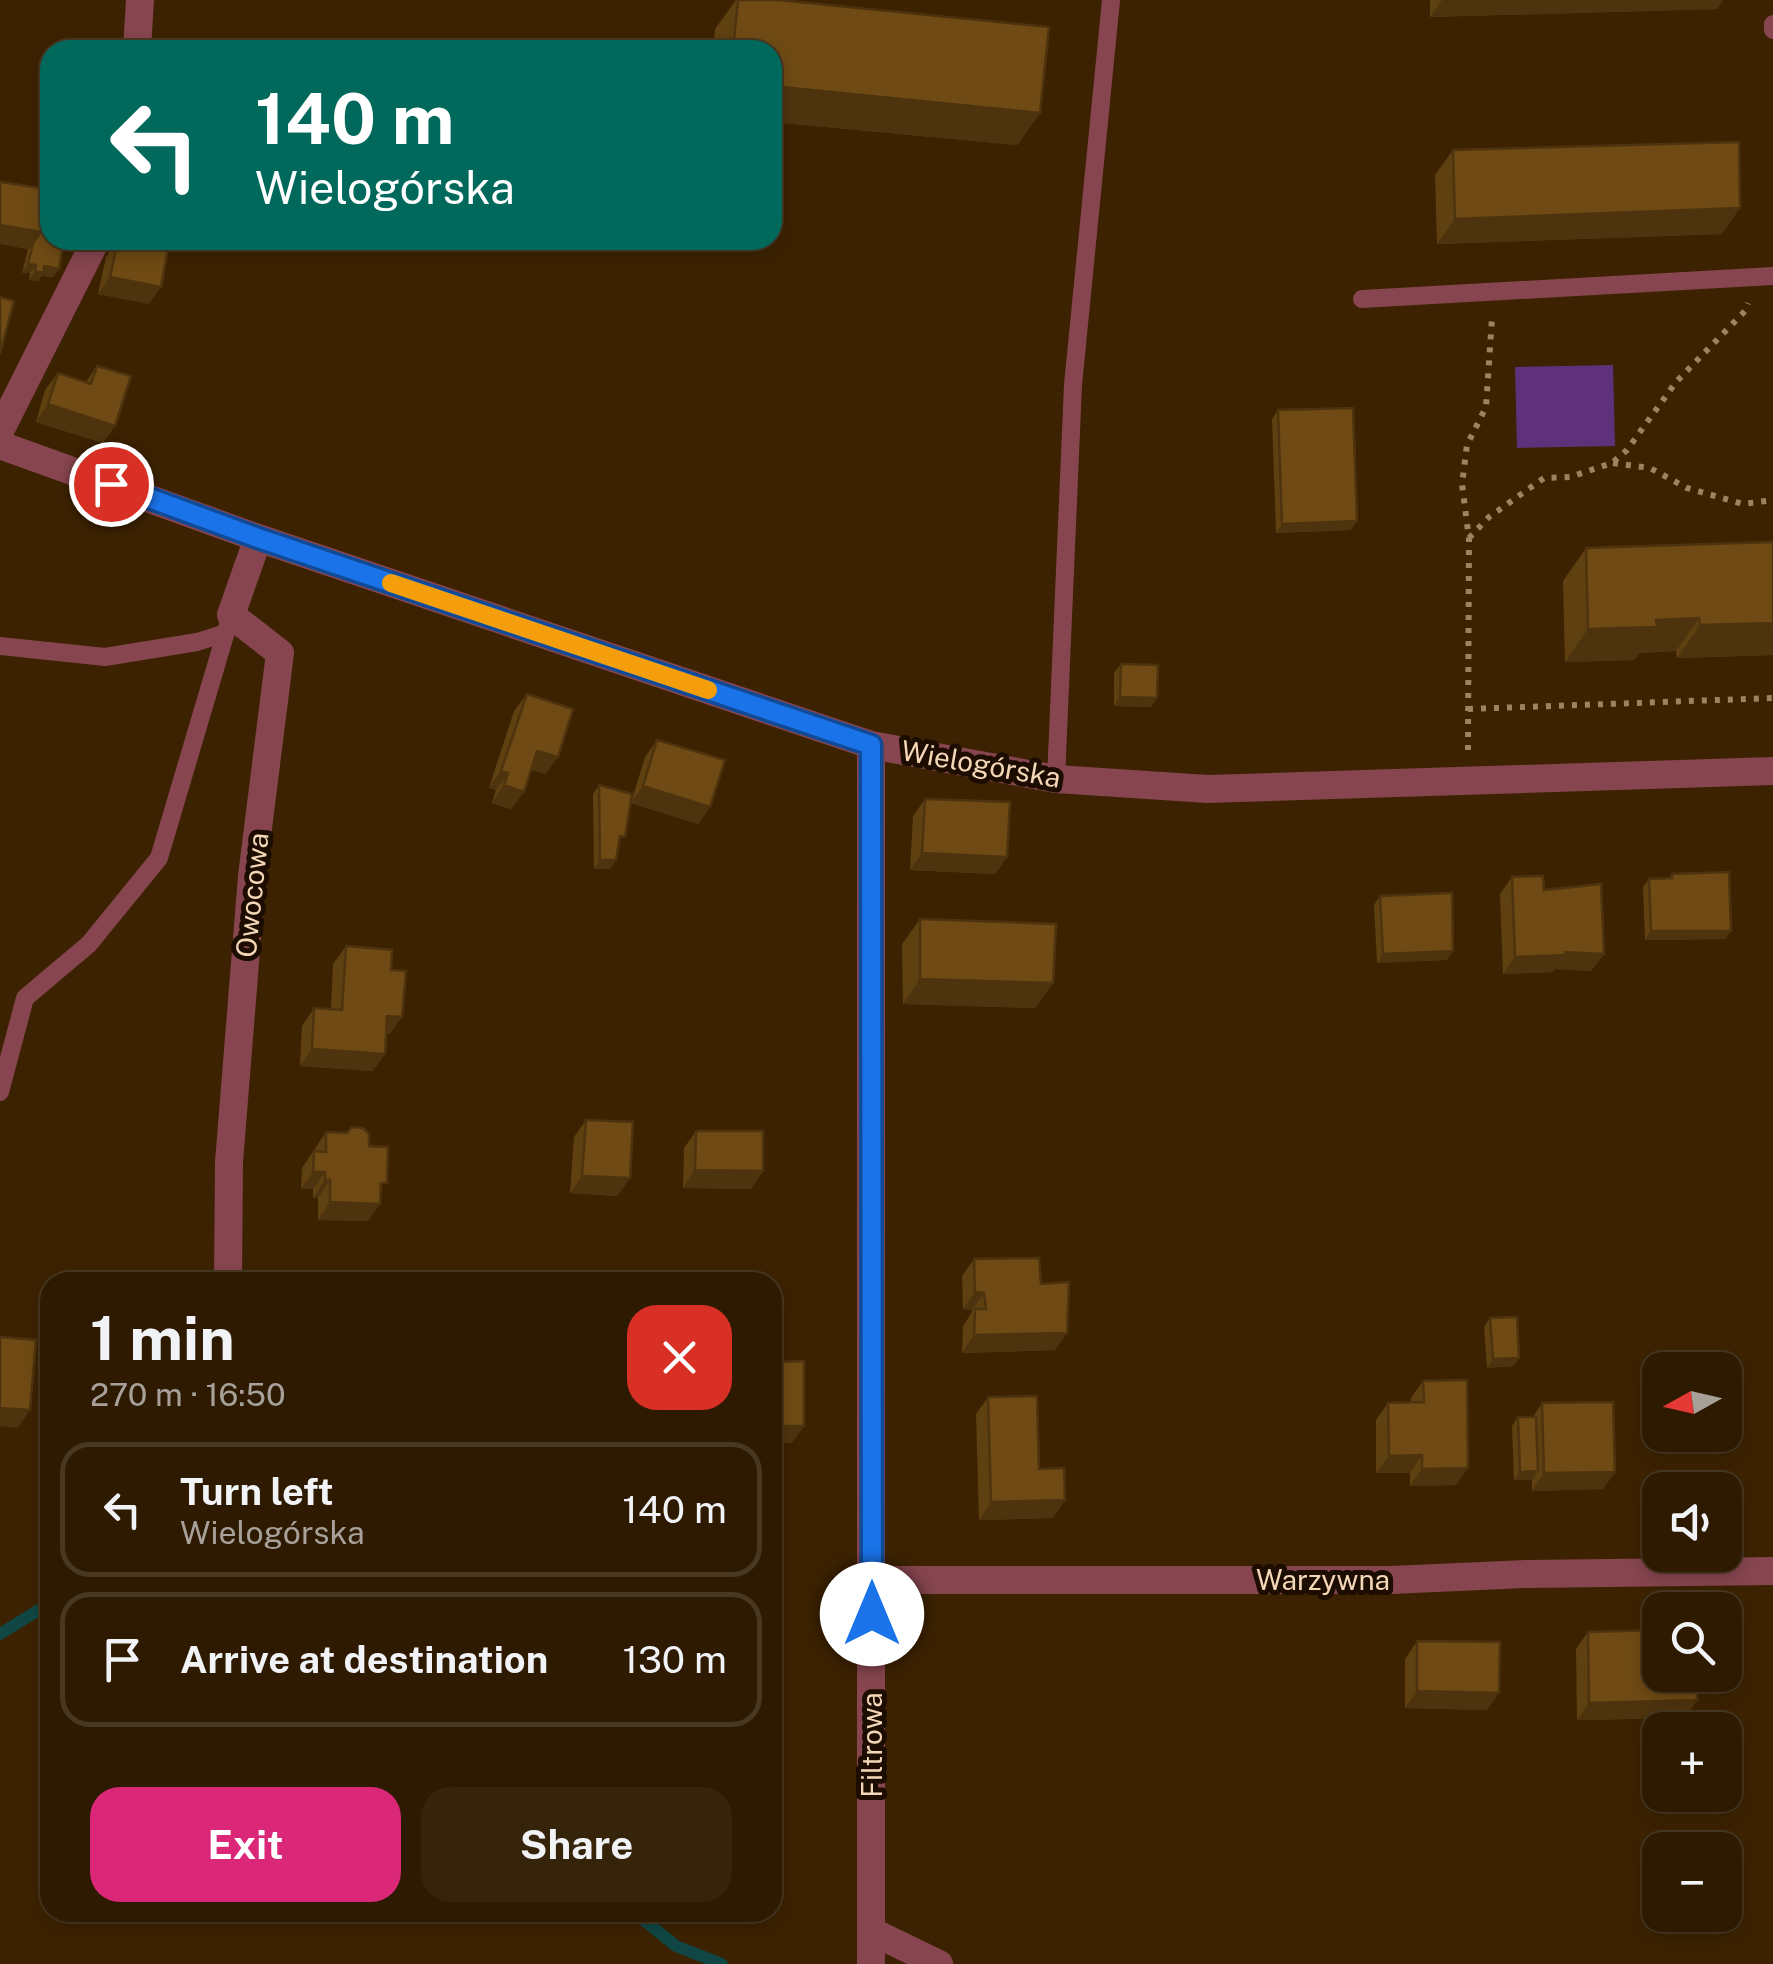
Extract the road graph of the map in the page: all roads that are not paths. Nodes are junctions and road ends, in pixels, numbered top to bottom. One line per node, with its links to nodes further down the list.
1 (140, 0): 3 (street)
2 (1111, 0): 14 (lane)
3 (138, 40)
4 (91, 250): 7 (street)
5 (1766, 277): 6 (lane)
6 (1362, 299)
7 (0, 431)
8 (0, 444): 9 (street, Wielogórska)
9 (258, 538): 10 (street); 12 (street, Wielogórska)
10 (228, 624): 11 (lane); 15 (lane); 16 (street, Owocowa)
11 (0, 646)
12 (871, 745): 14 (street, Wielogórska); 18 (street, Filtrowa)
13 (1773, 771): 14 (street, Wielogórska)
14 (1056, 779)
15 (0, 1092)
16 (228, 1272)
17 (1773, 1571): 18 (street, Warzywna)
18 (872, 1580): 19 (street, Filtrowa)
19 (871, 1947): 20 (street)
20 (939, 1964)

